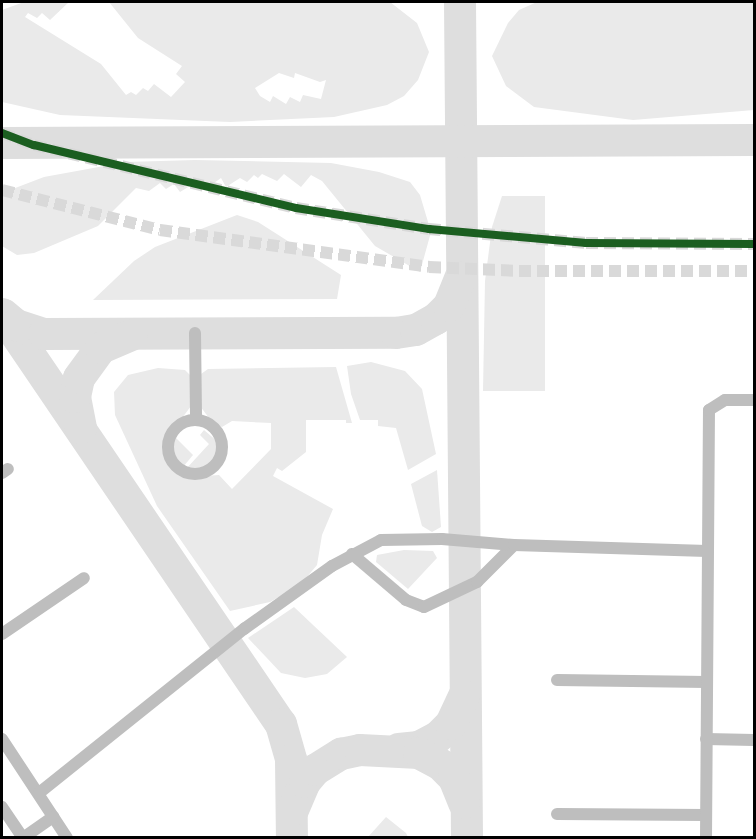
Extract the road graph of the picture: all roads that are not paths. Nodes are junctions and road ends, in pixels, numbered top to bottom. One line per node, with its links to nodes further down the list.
1 (195, 333): 3 (lane)
2 (754, 400): 5 (lane)
3 (196, 419): 3 (lane)
4 (514, 545): 5 (lane); 6 (lane); 6 (lane)
5 (707, 552): 10 (lane)
6 (352, 554): 14 (lane)
7 (84, 578): 8 (lane)
8 (2, 634)
9 (557, 681): 10 (lane)
10 (707, 682): 12 (lane)
11 (2, 739): 14 (lane)
12 (706, 739): 13 (lane); 17 (lane)
13 (754, 740)
14 (39, 793): 18 (lane)
15 (2, 807): 18 (lane)
16 (557, 814): 17 (lane)
17 (706, 815): 20 (lane)
18 (53, 817): 19 (lane)
19 (67, 837)
20 (706, 837)

